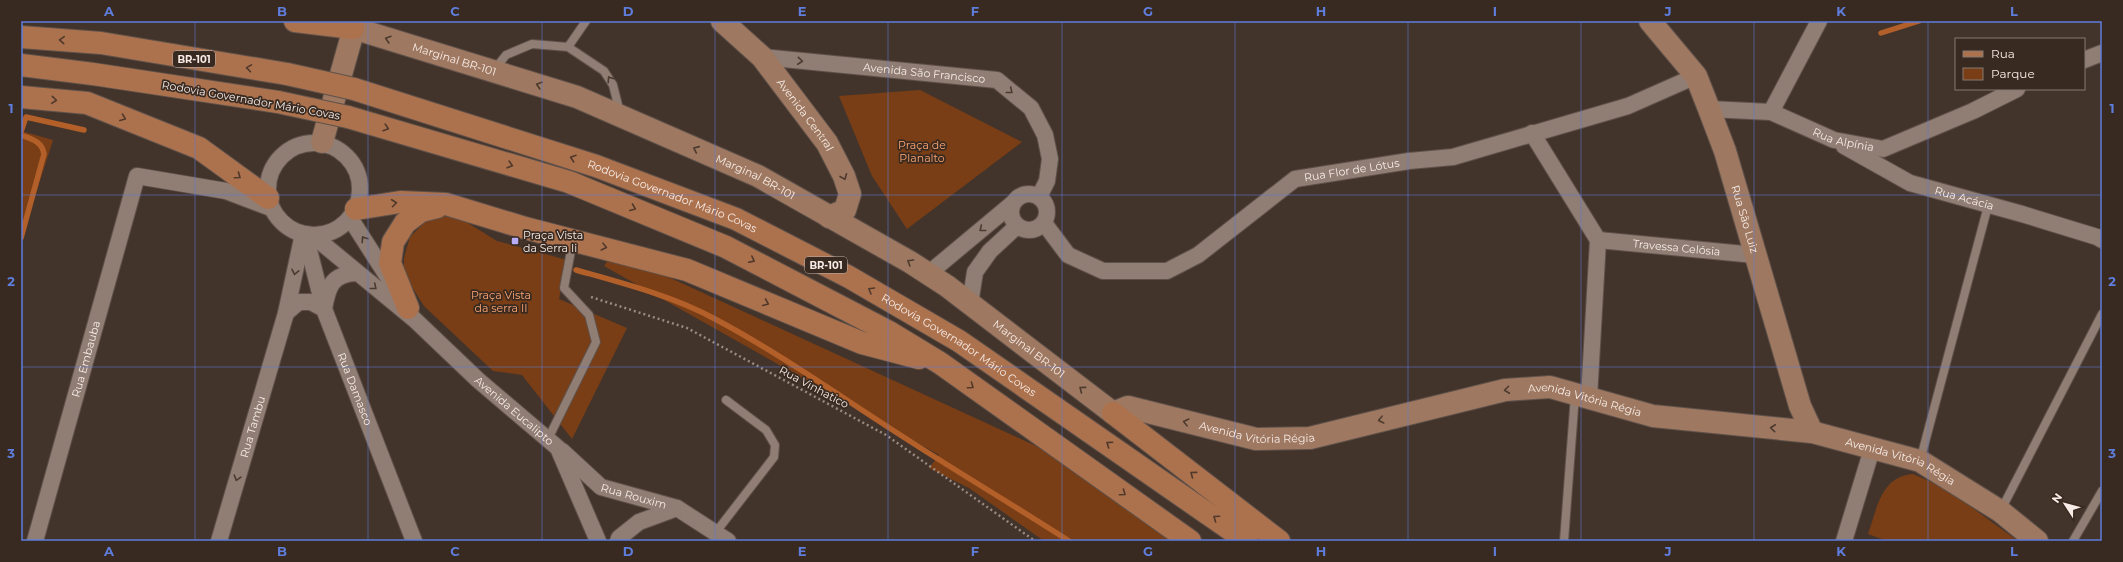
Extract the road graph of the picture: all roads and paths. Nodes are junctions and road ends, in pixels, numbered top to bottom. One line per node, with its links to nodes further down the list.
1 (295, 21): 7 (main road)
2 (586, 21): 9 (lane)
3 (722, 21): 10 (street, Avenida Central)
4 (737, 21): 10 (street)
5 (1650, 21): 15 (street, Rua São Luiz)
6 (1819, 21): 19 (street)
7 (355, 25): 14 (street, Marginal BR-101, one-way to 7); 23 (street)
8 (21, 37): 65 (main road, Rodovia Governador Mário Covas / BR-101, one-way to 8, bridge)
9 (568, 48): 14 (lane); 20 (lane, one-way to 9)
10 (756, 51): 24 (street, Avenida São Francisco, one-way to 24); 30 (street, Avenida Central, one-way to 30)
11 (2102, 53): 12 (street)
12 (2085, 60)
13 (21, 66): 46 (main road, Rodovia Governador Mário Covas / BR-101, one-way to 46, bridge)
14 (494, 71): 20 (street, Marginal BR-101, one-way to 14)
15 (1696, 76): 18 (street, Rua São Luiz); 21 (street, Rua Flor de Lótus)
16 (2015, 90): 22 (street, Rua Alpínia)
17 (21, 97): 25 (main road, one-way to 25)
18 (1709, 109): 19 (street, Rua Alpínia); 37 (street, Rua São Luiz)
19 (1771, 112): 22 (street, Rua Alpínia)
20 (620, 116): 30 (street, Marginal BR-101, one-way to 20)
21 (1532, 133): 31 (street, Rua Flor de Lótus); 35 (street)
22 (1834, 140): 28 (street, Rua Acácia)
23 (322, 142): 25 (street); 29 (street)
24 (1039, 197): 27 (street); 31 (street)
25 (270, 203): 33 (street); 58 (street, Rua Embauba)
26 (446, 204): 29 (main road, one-way to 26); 34 (main road); 44 (main road)
27 (1012, 204): 32 (street); 39 (street, one-way to 39)
28 (1988, 206): 36 (street, Rua Acácia); 53 (lane)
29 (353, 213): 33 (street); 44 (street, Avenida Eucalipto, one-way to 29)
30 (829, 217): 39 (street, Marginal BR-101, one-way to 30)
31 (1044, 223): 32 (street)
32 (1017, 226): 41 (street)
33 (306, 235): 38 (street, Avenida Eucalipto); 42 (street, Rua Damasco); 43 (street, Rua Tambu, one-way to 43)
34 (573, 240): 40 (lane); 46 (main road, one-way to 46)
35 (1598, 240): 37 (street, Travessa Celósia); 47 (street)
36 (2102, 240)
37 (1755, 255): 50 (street, Rua São Luiz)
38 (357, 273): 42 (street); 44 (street, Avenida Eucalipto, one-way to 44)
39 (928, 274): 41 (street, Marginal BR-101)
40 (564, 288): 51 (lane); 63 (path, Rua Vinhatico)
41 (970, 304): 49 (street, Marginal BR-101, one-way to 41)
42 (324, 308): 43 (street); 60 (street, Rua Damasco)
43 (286, 313): 59 (street, Rua Tambu, one-way to 59)
44 (411, 313): 51 (street, Avenida Eucalipto)
45 (2102, 314): 56 (lane)
46 (940, 363): 64 (main road, Rodovia Governador Mário Covas / BR-101, one-way to 64)
47 (1582, 396): 49 (street, Avenida Vitória Régia, one-way to 49); 50 (street, Avenida Vitória Régia, one-way to 47); 67 (lane)
48 (726, 400): 57 (lane)
49 (1113, 413): 66 (main road, one-way to 49)
50 (1812, 432): 52 (street, Avenida Vitória Régia)
51 (553, 444): 55 (street, Rua Rouxim); 61 (street, Avenida Eucalipto)
52 (1872, 449): 53 (street, Avenida Vitória Régia); 68 (street)
53 (1920, 461): 56 (street, Avenida Vitória Régia)
54 (2102, 491): 70 (lane)
55 (677, 508): 57 (street, Rua Rouxim); 62 (street, Rua Rouxim)
56 (2000, 511): 69 (street, Avenida Vitória Régia)
57 (722, 537)
58 (35, 541)
59 (219, 541)
60 (414, 541)
61 (598, 541)
62 (618, 541)
63 (1035, 541)
64 (1190, 541)
65 (1247, 541)
66 (1279, 541)
67 (1564, 541)
68 (1844, 541)
69 (2037, 541)
70 (2073, 541)

